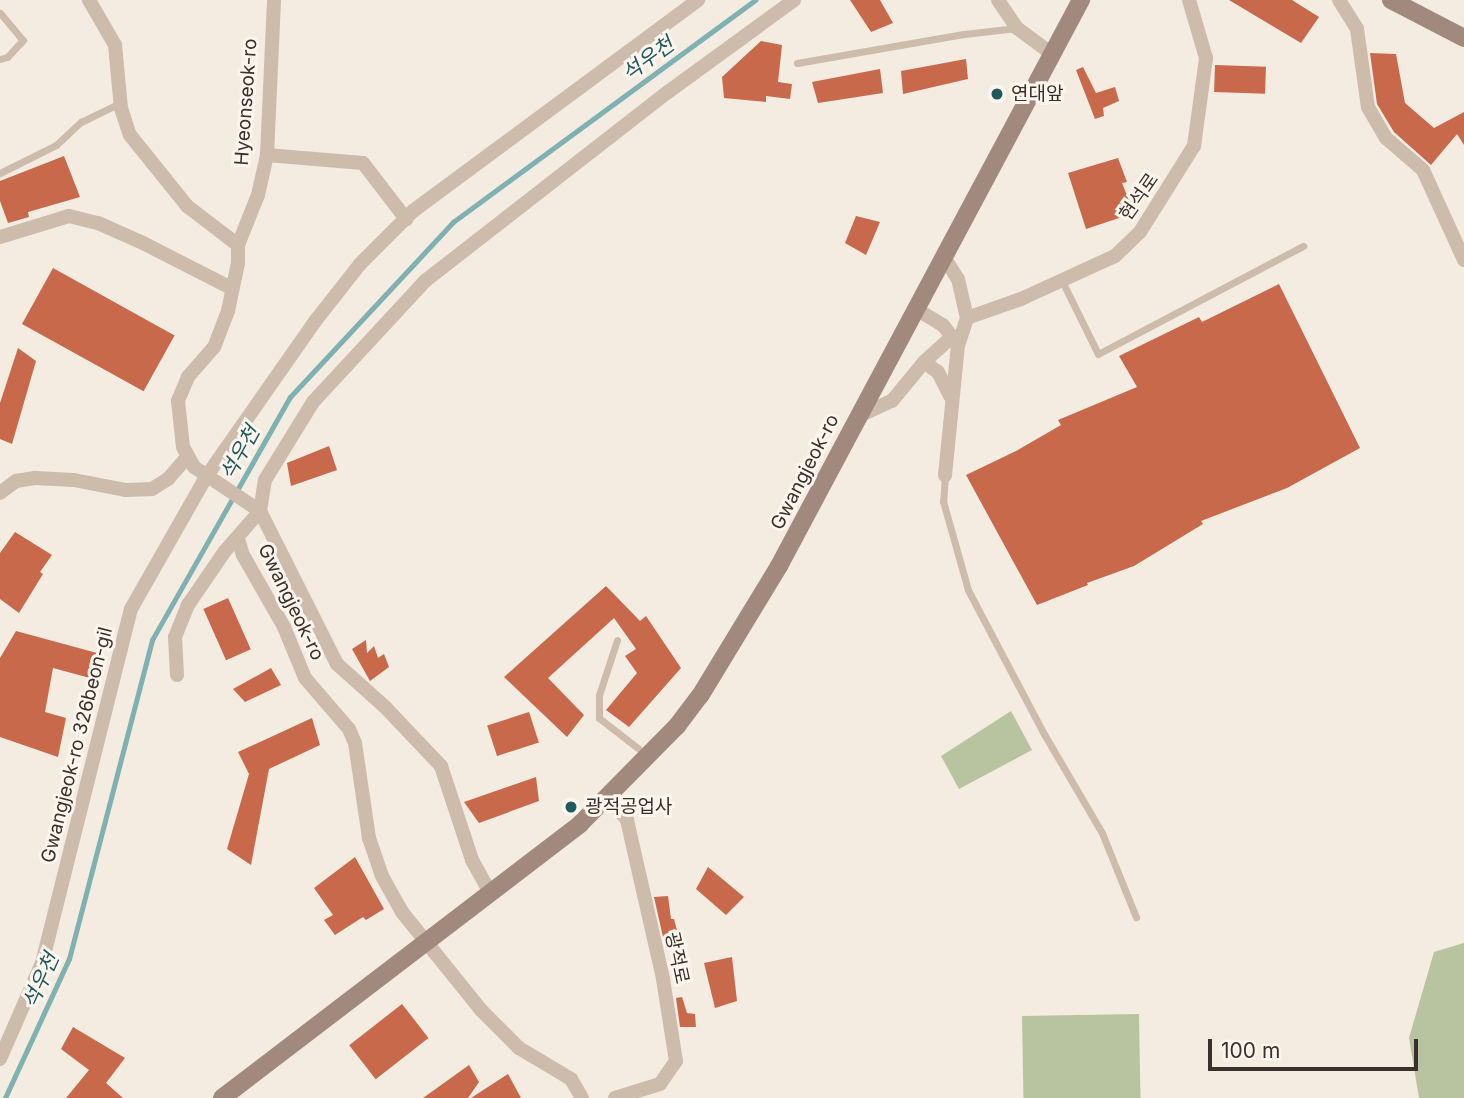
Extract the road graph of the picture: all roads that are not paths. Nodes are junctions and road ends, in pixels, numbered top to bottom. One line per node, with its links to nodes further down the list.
1 (89, 0): 16 (street)
2 (274, 0): 17 (street, Hyeonseok-ro)
3 (698, 0): 19 (street, Gwangjeok-ro 326beon-gil)
4 (794, 0): 37 (street)
5 (998, 0): 11 (street)
6 (1081, 0): 13 (main road, Gwangjeok-ro)
7 (1189, 0): 25 (street, 현석로)
8 (1339, 0): 24 (street)
9 (1391, 0): 12 (main road)
10 (0, 13): 14 (lane)
11 (1017, 28): 13 (street); 15 (lane)
12 (1464, 38)
13 (1052, 54): 23 (main road, Gwangjeok-ro)
14 (0, 59)
15 (797, 63)
16 (120, 103): 18 (lane); 21 (street)
17 (267, 155): 19 (street); 21 (street, Hyeonseok-ro)
18 (0, 173)
19 (406, 219): 35 (street, Gwangjeok-ro 326beon-gil)
20 (0, 237): 26 (street)
21 (238, 245): 26 (street)
22 (1303, 246): 25 (lane)
23 (944, 257): 27 (main road, Gwangjeok-ro); 28 (street)
24 (1464, 260)
25 (1061, 281): 28 (street, 현석로)
26 (231, 288): 33 (street)
27 (916, 309): 29 (street); 32 (main road, Gwangjeok-ro)
28 (967, 318): 29 (street)
29 (955, 341): 30 (street); 31 (street)
30 (925, 362): 31 (street); 32 (street)
31 (951, 397): 34 (street)
32 (857, 417): 41 (main road, Gwangjeok-ro)
33 (188, 456): 35 (street); 36 (street)
34 (945, 475): 44 (lane)
35 (206, 477): 37 (street); 46 (street, Gwangjeok-ro 326beon-gil)
36 (0, 493)
37 (256, 508): 38 (street); 43 (street)
38 (238, 538): 40 (street); 45 (street, Gwangjeok-ro)
39 (617, 640): 41 (lane)
40 (177, 675)
41 (649, 757): 42 (main road, Gwangjeok-ro)
42 (608, 797): 43 (main road, Gwangjeok-ro); 47 (street, 광적로)
43 (487, 897): 45 (main road, Gwangjeok-ro)
44 (1136, 917)
45 (428, 942): 48 (main road); 49 (street, Gwangjeok-ro)
46 (0, 1059)
47 (619, 1097)
48 (222, 1098)
49 (582, 1098)

